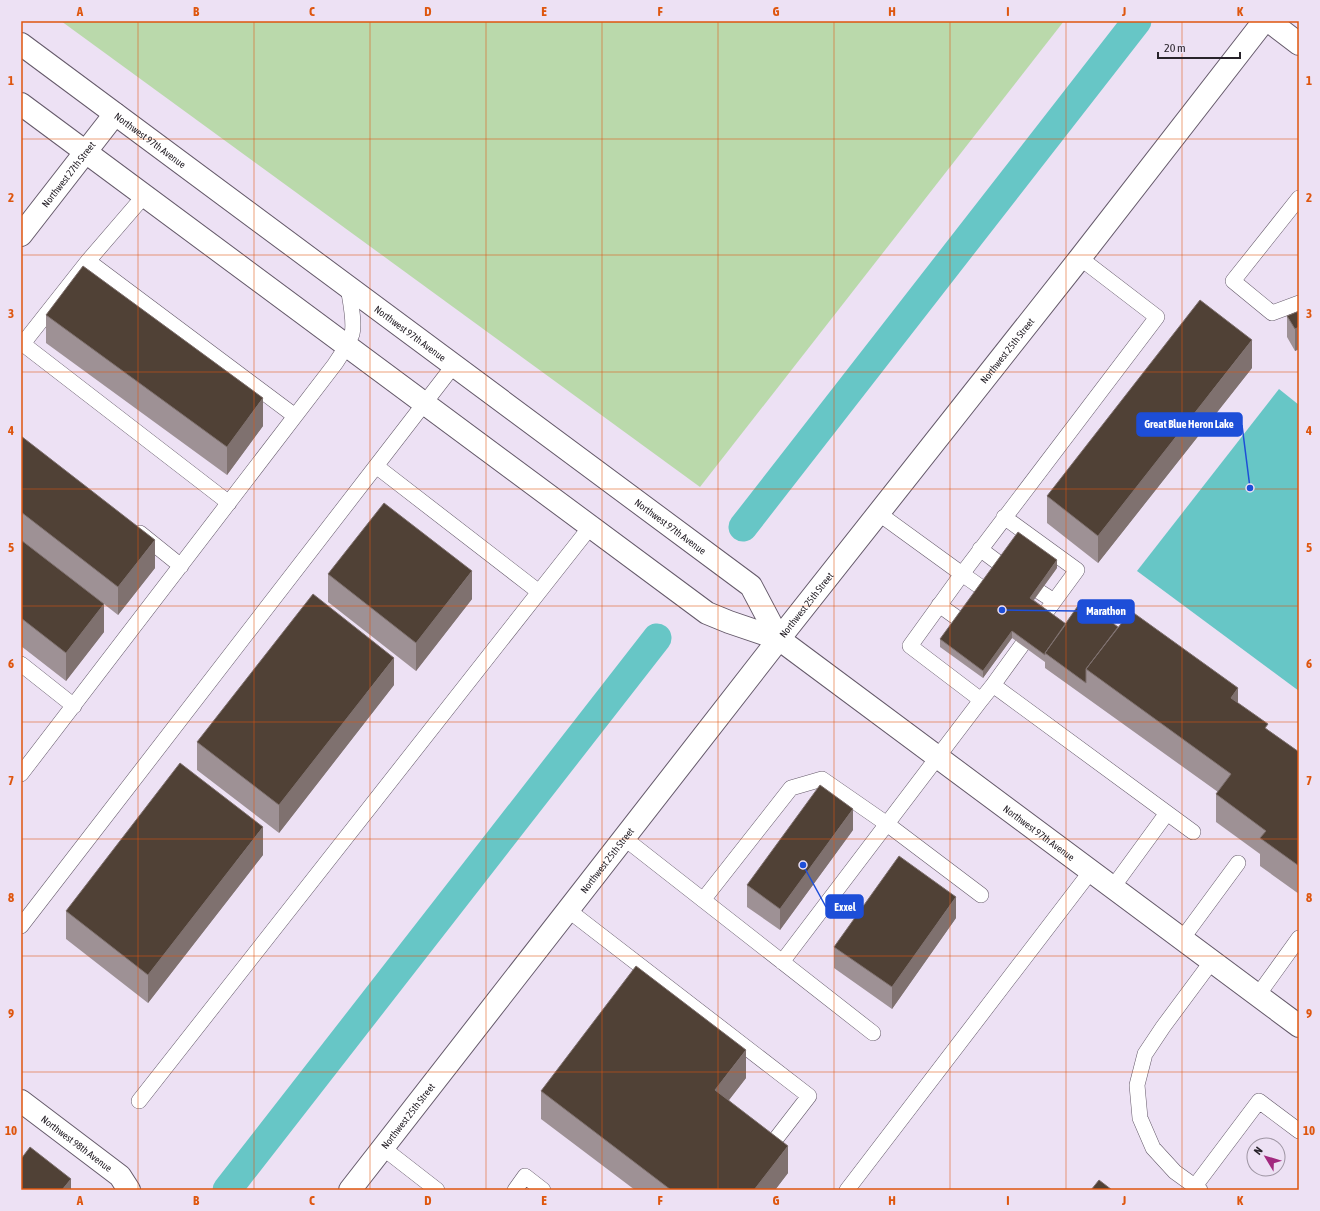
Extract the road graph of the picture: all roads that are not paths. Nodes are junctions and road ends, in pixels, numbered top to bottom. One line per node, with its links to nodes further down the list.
1 (1264, 21): 11 (street, Northwest 25th Street)
2 (1269, 21): 4 (street)
3 (21, 44): 6 (street, Northwest 97th Avenue)
4 (1299, 44)
5 (21, 104): 7 (street, Northwest 97th Avenue)
6 (115, 114): 7 (street, Northwest 27th Street); 13 (street, Northwest 97th Avenue)
7 (85, 152): 8 (street, Northwest 97th Avenue); 10 (street, Northwest 27th Street)
8 (144, 196): 12 (lane); 16 (street, Northwest 97th Avenue)
9 (1299, 198): 14 (lane)
10 (21, 235)
11 (1080, 258): 22 (street, Northwest 25th Street); 23 (lane)
12 (88, 261): 15 (lane); 19 (lane)
13 (348, 287): 16 (lane); 17 (street, Northwest 97th Avenue)
14 (1299, 303)
15 (22, 345): 21 (lane)
16 (347, 346): 18 (street, Northwest 97th Avenue); 19 (lane)
17 (454, 365): 18 (lane); 37 (street, Northwest 97th Avenue)
18 (425, 403): 20 (lane); 24 (street, Northwest 97th Avenue)
19 (295, 416): 21 (lane)
20 (376, 466): 31 (lane); 55 (lane)
21 (228, 503): 28 (lane)
22 (878, 513): 29 (lane); 37 (street, Northwest 25th Street)
23 (1004, 517): 26 (lane); 33 (lane)
24 (591, 526): 31 (lane); 37 (street, Northwest 97th Avenue)
25 (132, 527): 28 (lane)
26 (980, 549): 27 (lane); 29 (lane)
27 (1000, 564)
28 (181, 566): 42 (lane)
29 (962, 574): 30 (lane); 34 (lane)
30 (982, 588)
31 (538, 592): 64 (lane)
32 (1040, 592): 33 (lane)
33 (1054, 601): 35 (lane)
34 (939, 605): 36 (lane); 41 (lane)
35 (1044, 615)
36 (960, 620)
37 (779, 639): 43 (street, Northwest 97th Avenue); 48 (street, Northwest 25th Street)
38 (1012, 651): 40 (lane)
39 (21, 664): 42 (lane)
40 (993, 685): 41 (lane); 45 (lane)
41 (981, 700): 43 (lane)
42 (74, 706): 44 (lane)
43 (937, 757): 46 (lane); 50 (street, Northwest 97th Avenue)
44 (23, 767)
45 (1167, 813): 47 (lane); 51 (lane)
46 (886, 824): 52 (lane); 53 (lane); 59 (lane)
47 (1193, 832)
48 (624, 838): 53 (lane); 54 (street, Northwest 25th Street)
49 (1238, 863): 57 (lane)
50 (1091, 871): 51 (street, Northwest 97th Avenue); 74 (lane)
51 (1113, 887): 57 (street, Northwest 97th Avenue)
52 (981, 895)
53 (703, 900): 59 (lane)
54 (568, 910): 66 (lane); 67 (street, Northwest 25th Street)
55 (21, 926)
56 (1299, 938): 60 (lane)
57 (1182, 939): 58 (street, Northwest 97th Avenue)
58 (1212, 961): 60 (street, Northwest 97th Avenue); 68 (lane)
59 (782, 962): 62 (lane)
60 (1258, 995): 61 (street, Northwest 97th Avenue)
61 (1299, 1026)
62 (874, 1033)
63 (21, 1101): 69 (street, Northwest 98th Avenue)
64 (139, 1101)
65 (1299, 1131): 68 (lane)
66 (775, 1140)
67 (383, 1148): 70 (street, Northwest 25th Street); 71 (lane)
68 (1197, 1188)
69 (128, 1190)
70 (350, 1190)
71 (436, 1190)
72 (514, 1190): 73 (lane)
73 (543, 1190)
74 (847, 1190)

